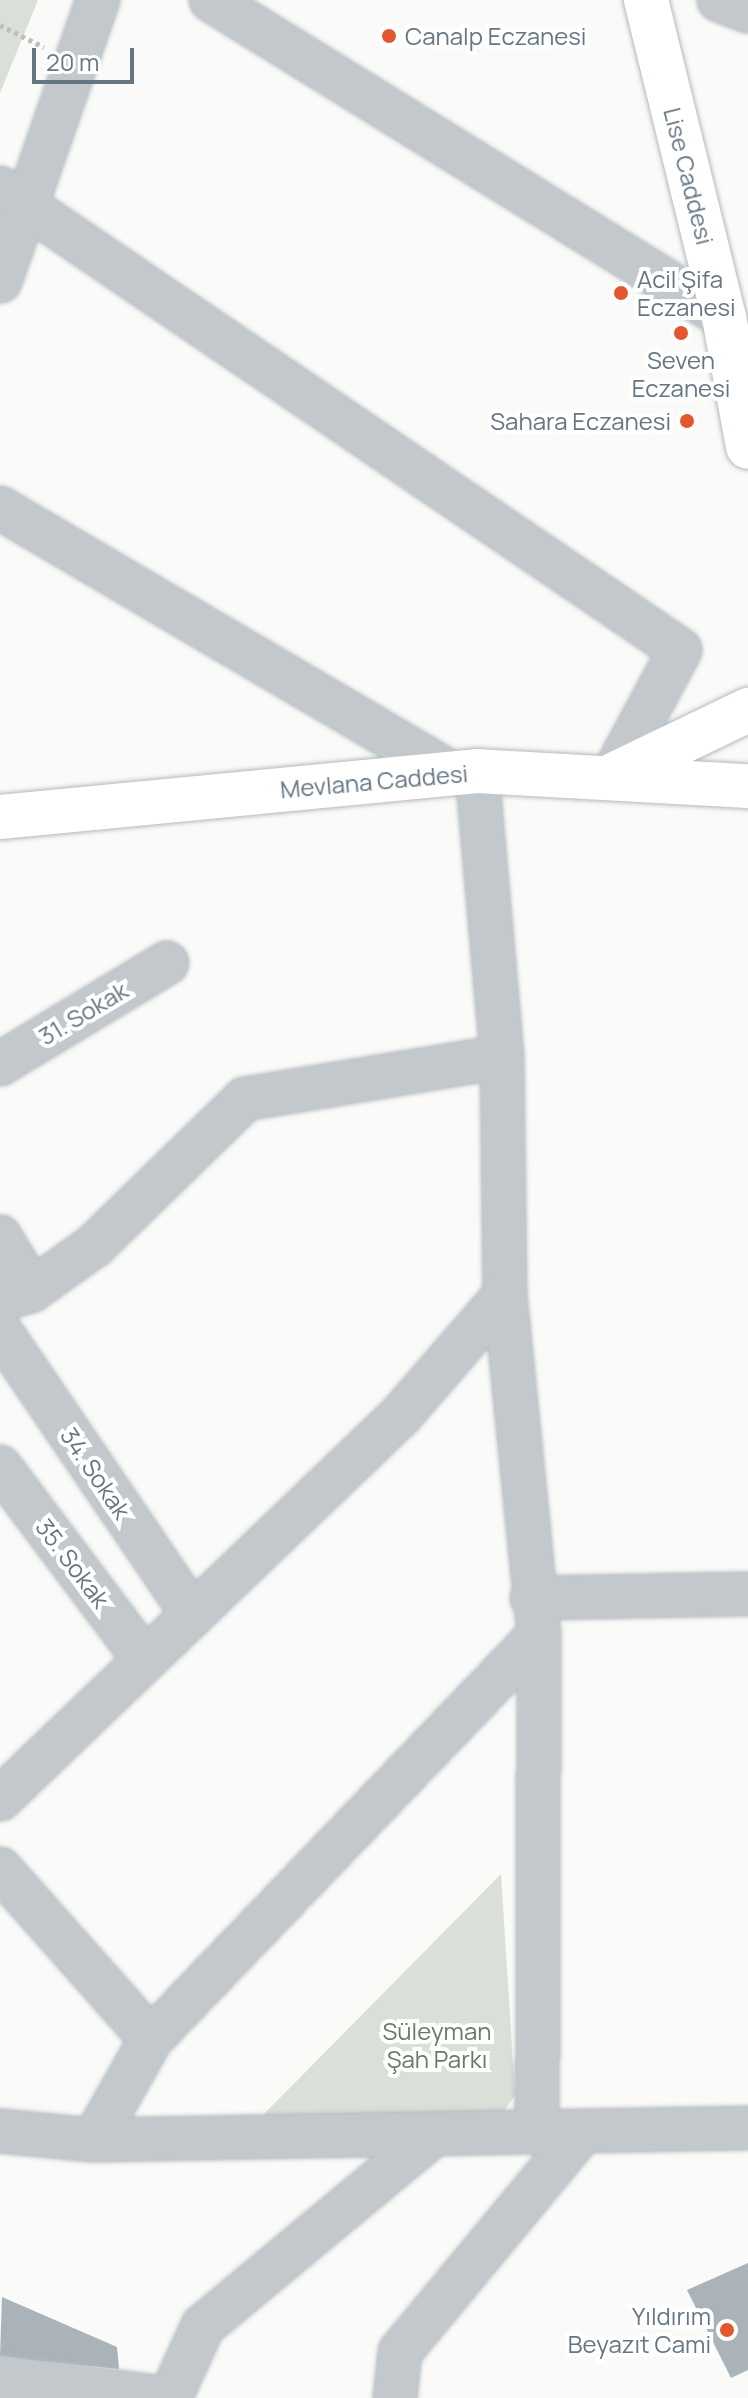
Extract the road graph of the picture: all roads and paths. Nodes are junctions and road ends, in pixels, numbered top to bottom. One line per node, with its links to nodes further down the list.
1 (98, 0): 8 (street)
2 (211, 0): 11 (street)
3 (646, 0): 11 (main road, Lise Caddesi)
4 (676, 0): 11 (main road, Lise Caddesi)
5 (719, 0): 6 (street)
6 (748, 11)
7 (0, 25): 8 (path)
8 (78, 60): 9 (street)
9 (14, 197): 10 (street); 16 (street)
10 (0, 281)
11 (736, 314): 12 (main road, Lise Caddesi)
12 (748, 447)
13 (0, 508): 15 (street)
14 (748, 710): 16 (main road)
15 (464, 772): 16 (main road, Mevlana Caddesi); 18 (main road, Mevlana Caddesi); 20 (street)
16 (613, 775): 17 (main road, Mevlana Caddesi)
17 (748, 786)
18 (0, 817)
19 (167, 963): 21 (street, 31. Sokak)
20 (502, 1057): 23 (street); 24 (street)
21 (0, 1064)
22 (0, 1237): 23 (street)
23 (16, 1295)
24 (505, 1295): 28 (street); 29 (street)
25 (0, 1331): 28 (street, 34. Sokak)
26 (0, 1467): 30 (street, 35. Sokak)
27 (748, 1594): 29 (street)
28 (193, 1615): 30 (street)
29 (536, 1616): 33 (street); 37 (street)
30 (145, 1660): 31 (street)
31 (0, 1799)
32 (0, 1869): 33 (street)
33 (151, 2039): 39 (street)
34 (748, 2128): 36 (street)
35 (0, 2131): 39 (street)
36 (583, 2131): 37 (street); 42 (street)
37 (537, 2133): 38 (street)
38 (434, 2134): 39 (street); 41 (street)
39 (94, 2140)
40 (0, 2377): 41 (street)
41 (167, 2398)
42 (395, 2398)

